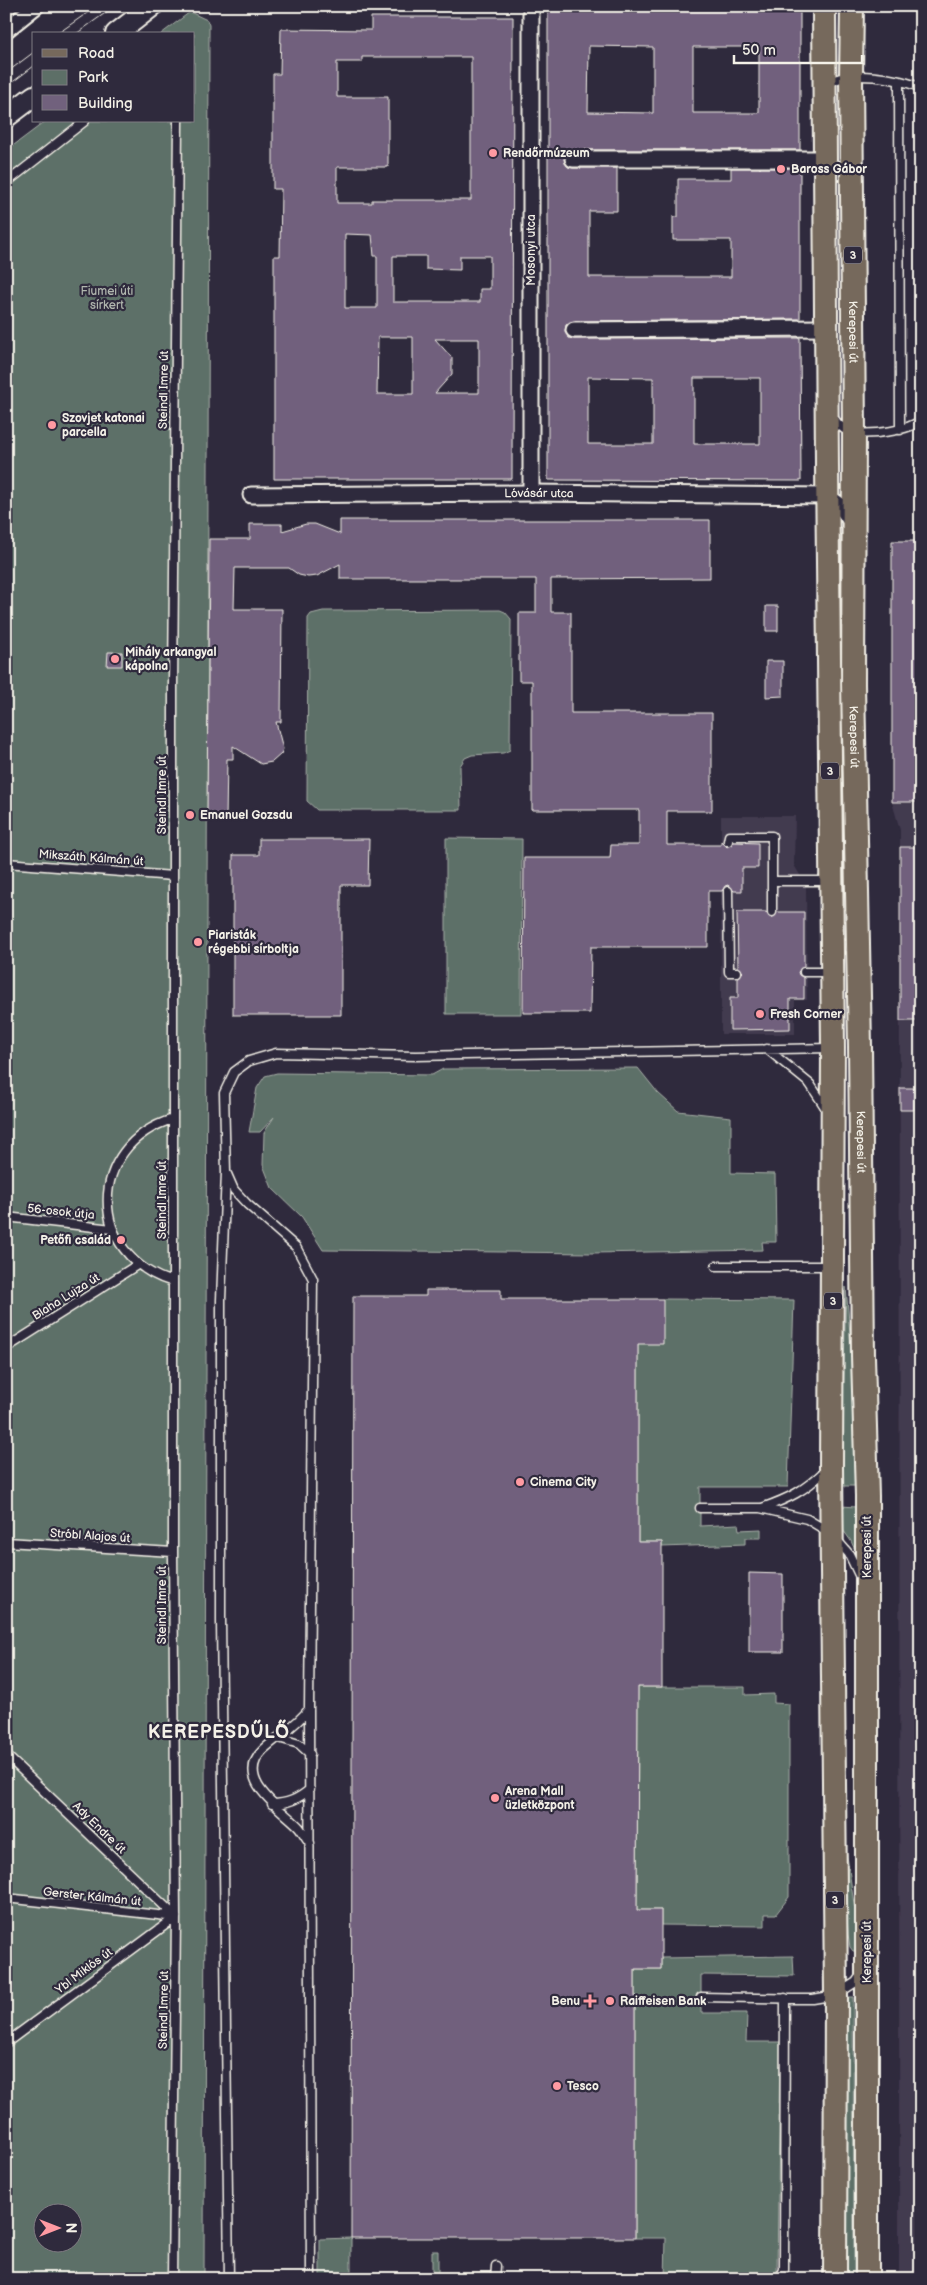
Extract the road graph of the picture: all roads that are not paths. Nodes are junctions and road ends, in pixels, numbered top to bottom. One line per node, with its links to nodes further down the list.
1 (36, 6): 6 (street)
2 (152, 6): 7 (main road)
3 (531, 6): 25 (street, Mosonyi utca)
4 (824, 6): 11 (main road, Kerepesi út / 3)
5 (852, 6): 8 (main road, Kerepesi út / 3)
6 (6, 30)
7 (119, 32)
8 (851, 76): 9 (lane); 11 (lane); 24 (main road, Kerepesi út / 3)
9 (899, 81): 10 (lane); 23 (lane)
10 (921, 88)
11 (824, 90): 17 (main road, Kerepesi út / 3)
12 (32, 98): 13 (main road)
13 (6, 117)
14 (84, 122): 18 (lane)
15 (178, 122): 31 (lane, Steindl Imre út)
16 (573, 159): 17 (street)
17 (825, 159): 19 (main road, Kerepesi út / 3)
18 (6, 183)
19 (826, 328): 20 (street); 21 (main road, Kerepesi út / 3)
20 (574, 330)
21 (826, 402): 24 (lane); 27 (main road, Kerepesi út / 3)
22 (921, 420): 23 (lane)
23 (900, 430): 24 (lane)
24 (854, 433): 28 (main road, Kerepesi út / 3)
25 (531, 493): 26 (street, Lóvásár utca); 27 (street, Lóvásár utca)
26 (251, 495)
27 (827, 496): 28 (street); 33 (main road, Kerepesi út / 3)
28 (853, 525): 57 (main road, Kerepesi út / 3)
29 (728, 839): 32 (lane)
30 (6, 864): 31 (lane, Mikszáth Kálmán út)
31 (173, 876): 41 (lane, Steindl Imre út)
32 (772, 881): 33 (lane); 35 (lane)
33 (832, 881): 38 (main road, Kerepesi út / 3)
34 (728, 891): 36 (lane)
35 (772, 912)
36 (737, 972)
37 (804, 972): 38 (lane)
38 (832, 972): 39 (main road, Kerepesi út / 3)
39 (834, 1048): 40 (lane); 42 (main road, Kerepesi út / 3)
40 (767, 1049): 42 (lane); 43 (lane)
41 (173, 1119): 45 (lane); 49 (lane, Steindl Imre út)
42 (833, 1136): 48 (main road, Kerepesi út / 3)
43 (226, 1172): 58 (lane); 74 (lane)
44 (6, 1217): 45 (lane, 56-osok útja)
45 (112, 1229): 46 (lane)
46 (137, 1265): 49 (lane); 50 (lane, Blaha Lujza út)
47 (716, 1266): 48 (lane)
48 (833, 1266): 51 (main road, Kerepesi út / 3)
49 (173, 1282): 56 (lane, Steindl Imre út)
50 (6, 1348)
51 (831, 1465): 53 (lane); 54 (main road, Kerepesi út / 3)
52 (700, 1508): 53 (lane)
53 (760, 1508): 54 (lane)
54 (831, 1533): 57 (lane); 68 (main road, Kerepesi út / 3)
55 (6, 1542): 56 (lane, Stróbl Alajos út)
56 (173, 1552): 66 (lane, Steindl Imre út)
57 (867, 1590): 67 (main road, Kerepesi út / 3)
58 (309, 1709): 59 (lane); 60 (lane)
59 (279, 1738): 60 (lane); 63 (lane)
60 (310, 1754): 62 (lane)
61 (6, 1755): 66 (lane, Ady Endre út)
62 (310, 1789): 63 (lane); 64 (lane)
63 (272, 1804): 64 (lane)
64 (310, 1843): 75 (lane)
65 (6, 1898): 66 (lane, Gerster Kálmán út)
66 (176, 1917): 71 (lane, Ybl Miklós út); 73 (lane, Steindl Imre út)
67 (867, 1966): 68 (lane); 79 (main road, Kerepesi út / 3)
68 (836, 1995): 70 (lane); 78 (main road, Kerepesi út / 3)
69 (700, 1997): 70 (lane)
70 (785, 1998): 77 (lane)
71 (6, 2043)
72 (496, 2266): 76 (lane)
73 (172, 2279)
74 (229, 2279)
75 (311, 2279)
76 (495, 2279)
77 (779, 2279)
78 (834, 2279)
79 (867, 2279)

